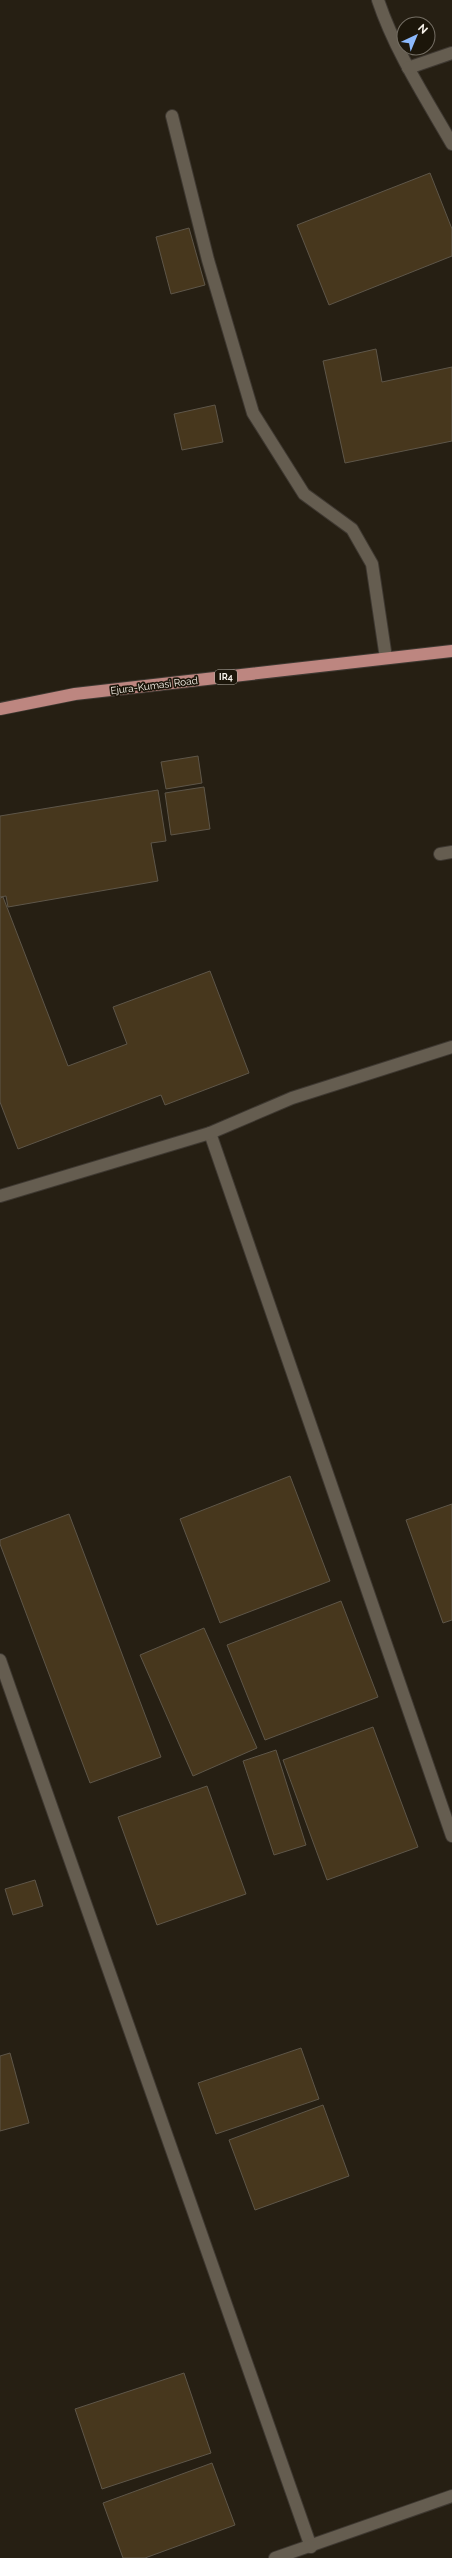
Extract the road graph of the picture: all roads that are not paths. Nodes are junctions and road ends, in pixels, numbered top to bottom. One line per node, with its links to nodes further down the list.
1 (378, 0): 3 (street)
2 (452, 53): 3 (street)
3 (408, 68): 5 (street)
4 (172, 116): 7 (street)
5 (452, 144)
6 (452, 651): 7 (main road, Ejura-Kumasi Road / IR4)
7 (386, 658): 8 (main road, Ejura-Kumasi Road / IR4)
8 (0, 709)
9 (452, 1047): 10 (street)
10 (210, 1133): 11 (street); 13 (street)
11 (0, 1196)
12 (0, 1660): 15 (street)
13 (452, 1836)
14 (452, 2496): 15 (street)
15 (311, 2547): 16 (street)
16 (275, 2558)

